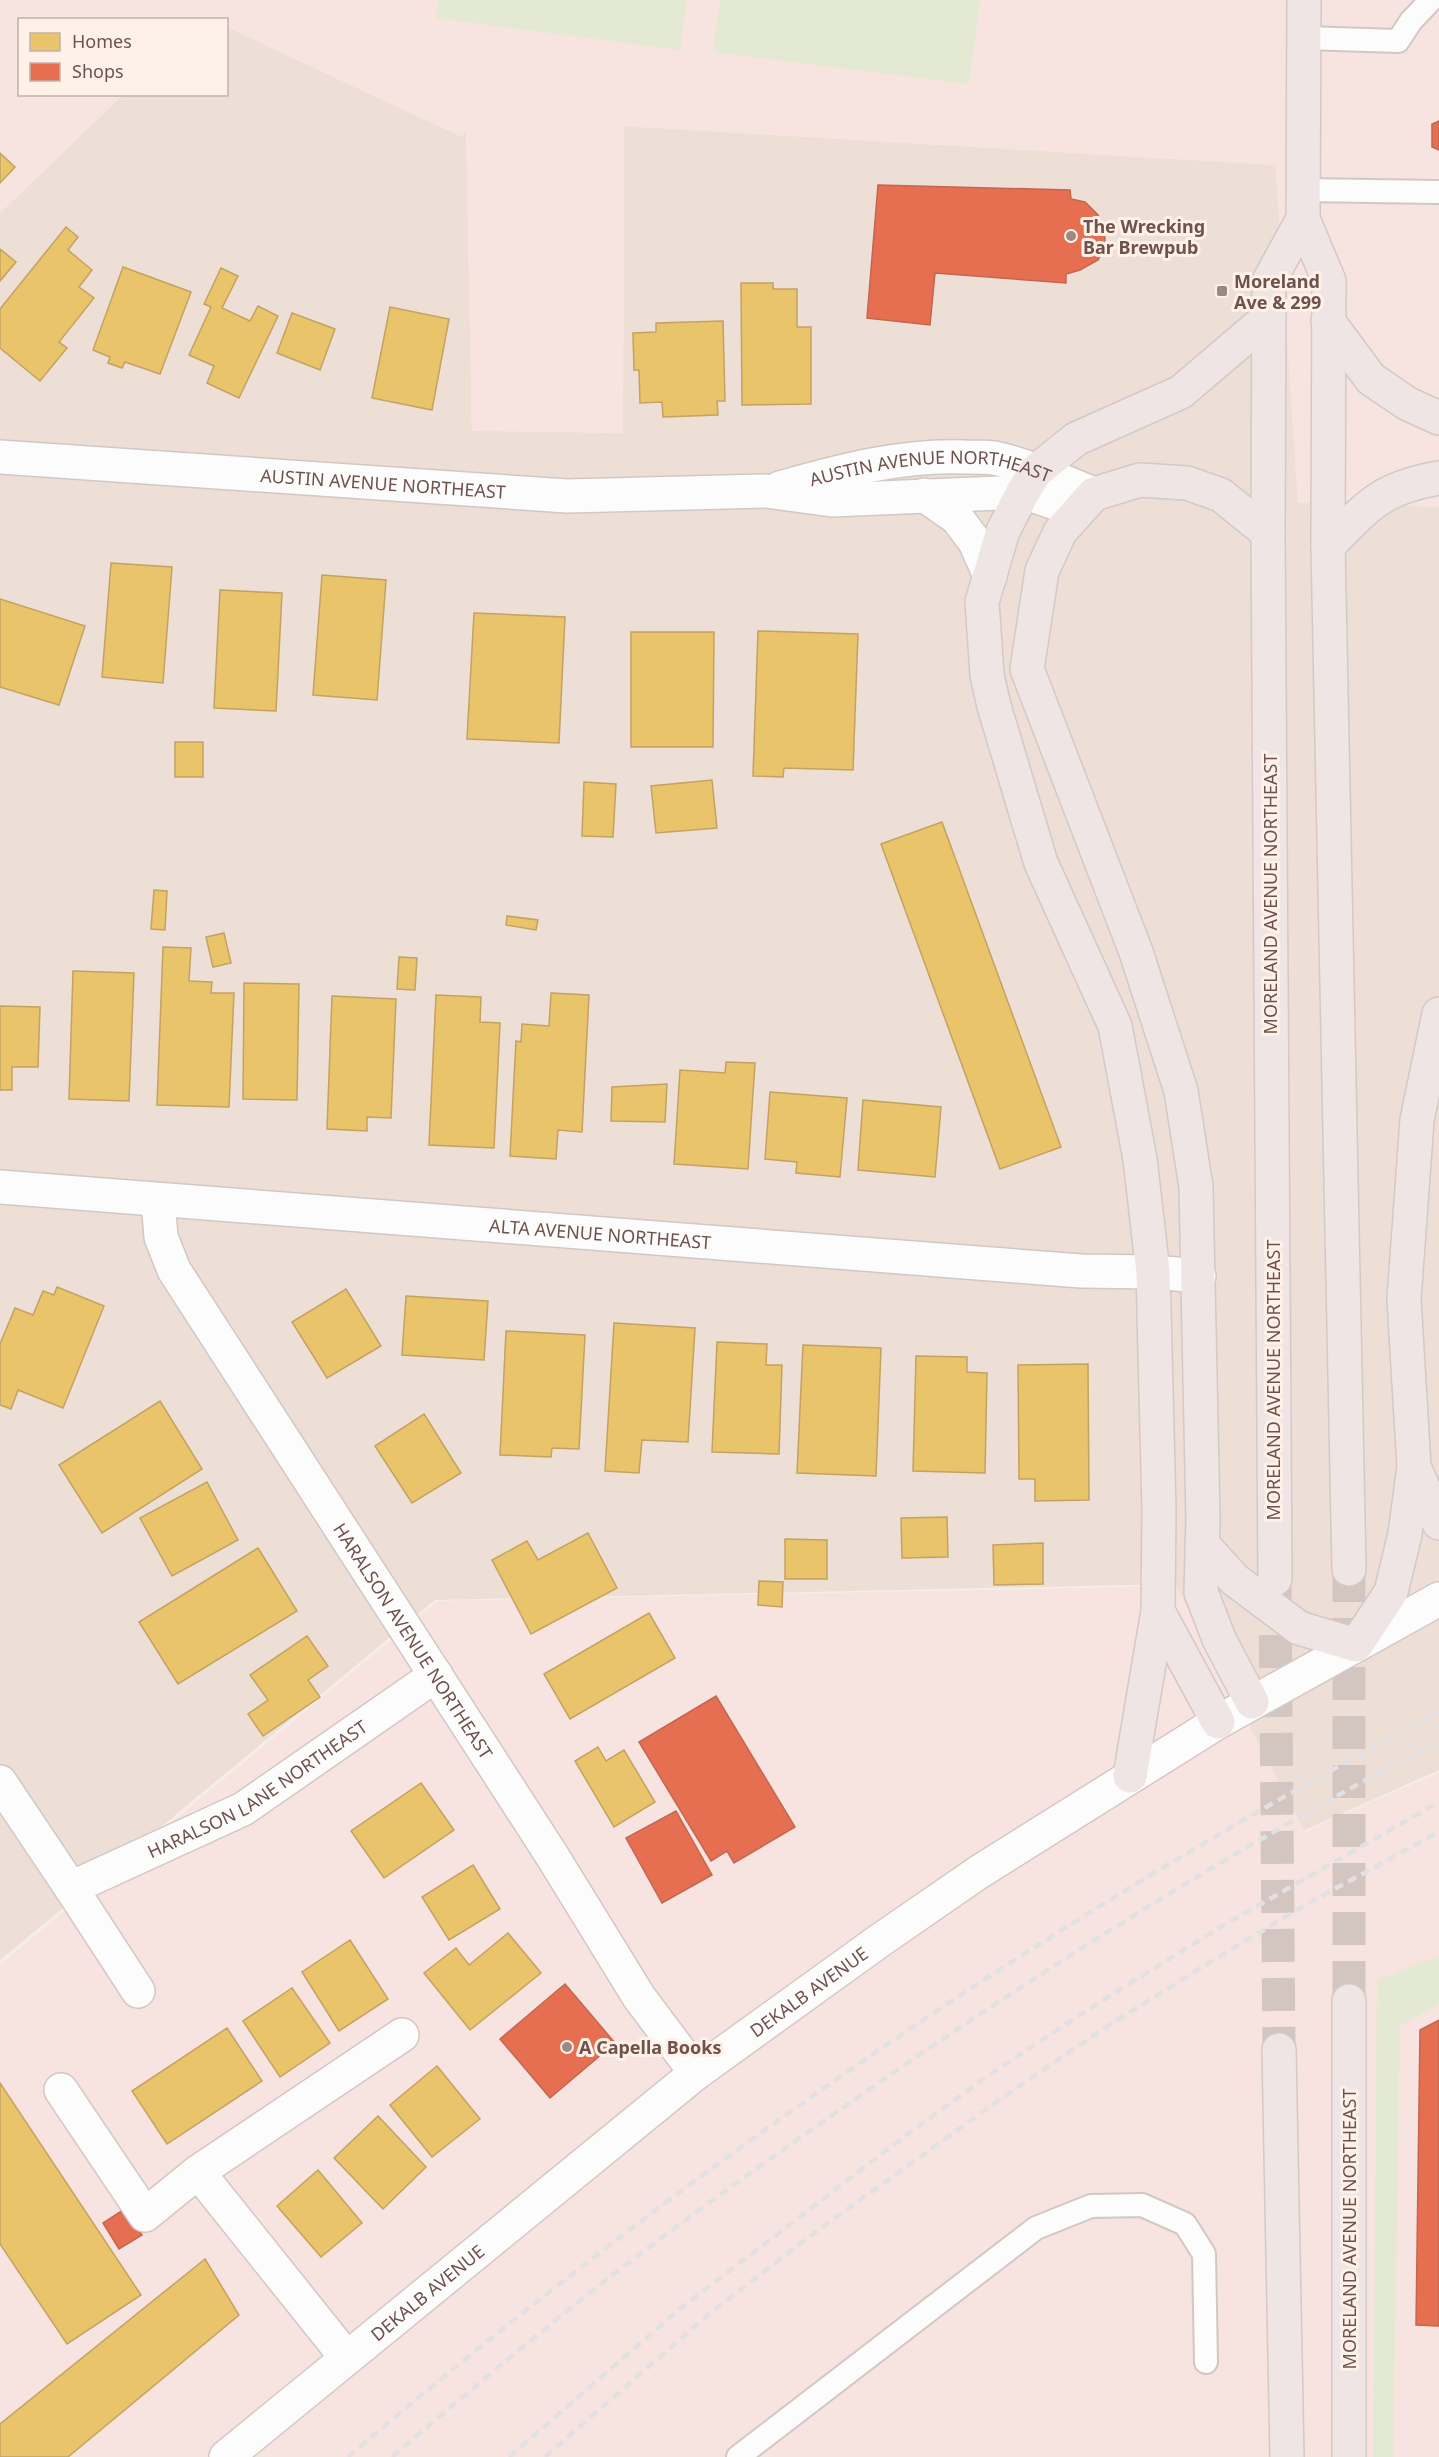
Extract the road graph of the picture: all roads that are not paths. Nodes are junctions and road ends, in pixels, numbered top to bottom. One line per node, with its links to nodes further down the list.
1 (1304, 0): 3 (highway, MORELAND AVENUE NORTHEAST)
2 (1431, 0): 3 (lane)
3 (1304, 38): 5 (highway, MORELAND AVENUE NORTHEAST)
4 (1439, 192): 5 (lane)
5 (1303, 204): 6 (highway, MORELAND AVENUE NORTHEAST); 7 (highway, MORELAND AVENUE NORTHEAST)
6 (1269, 317): 11 (highway); 15 (highway, MORELAND AVENUE NORTHEAST)
7 (1328, 321): 8 (highway); 16 (highway, MORELAND AVENUE NORTHEAST)
8 (1439, 418)
9 (0, 457): 12 (street, AUSTIN AVENUE NORTHEAST)
10 (1439, 478): 16 (highway)
11 (1030, 482): 12 (street, AUSTIN AVENUE NORTHEAST); 13 (street, AUSTIN AVENUE NORTHEAST); 14 (street, AUSTIN AVENUE NORTHEAST); 17 (highway)
12 (766, 492): 13 (street, AUSTIN AVENUE NORTHEAST)
13 (924, 495): 17 (street, AUSTIN AVENUE NORTHEAST)
14 (1086, 503): 15 (highway); 22 (highway)
15 (1268, 533): 27 (highway, MORELAND AVENUE NORTHEAST)
16 (1328, 546): 26 (highway, MORELAND AVENUE NORTHEAST)
17 (990, 576): 21 (highway)
18 (1439, 1014): 23 (highway)
19 (0, 1187): 20 (street, ALTA AVENUE NORTHEAST)
20 (158, 1200): 21 (street, ALTA AVENUE NORTHEAST); 31 (street, HARALSON AVENUE NORTHEAST)
21 (1153, 1272): 22 (street, ALTA AVENUE NORTHEAST); 29 (highway)
22 (1199, 1276): 25 (highway)
23 (1414, 1467): 24 (highway); 30 (highway)
24 (1439, 1522)
25 (1202, 1544): 30 (highway); 32 (highway)
26 (1349, 1569)
27 (1275, 1579)
28 (1439, 1599): 30 (street, DEKALB AVENUE)
29 (1158, 1611): 33 (highway); 34 (highway)
30 (1356, 1645): 32 (street, DEKALB AVENUE)
31 (436, 1675): 36 (street, HARALSON LANE NORTHEAST); 41 (street, HARALSON AVENUE NORTHEAST)
32 (1252, 1702): 33 (street, DEKALB AVENUE)
33 (1218, 1722): 34 (street, DEKALB AVENUE)
34 (1130, 1776): 41 (street, DEKALB AVENUE)
35 (0, 1782): 36 (street)
36 (71, 1888): 37 (street)
37 (138, 1991)
38 (1349, 2001): 49 (highway, MORELAND AVENUE NORTHEAST)
39 (402, 2035): 43 (street)
40 (1279, 2050): 48 (highway)
41 (696, 2073): 44 (street, DEKALB AVENUE)
42 (61, 2090): 43 (street)
43 (198, 2172): 44 (street)
44 (346, 2357): 46 (street, DEKALB AVENUE)
45 (1206, 2362): 47 (lane)
46 (226, 2457)
47 (738, 2457)
48 (1287, 2457)
49 (1349, 2457)

